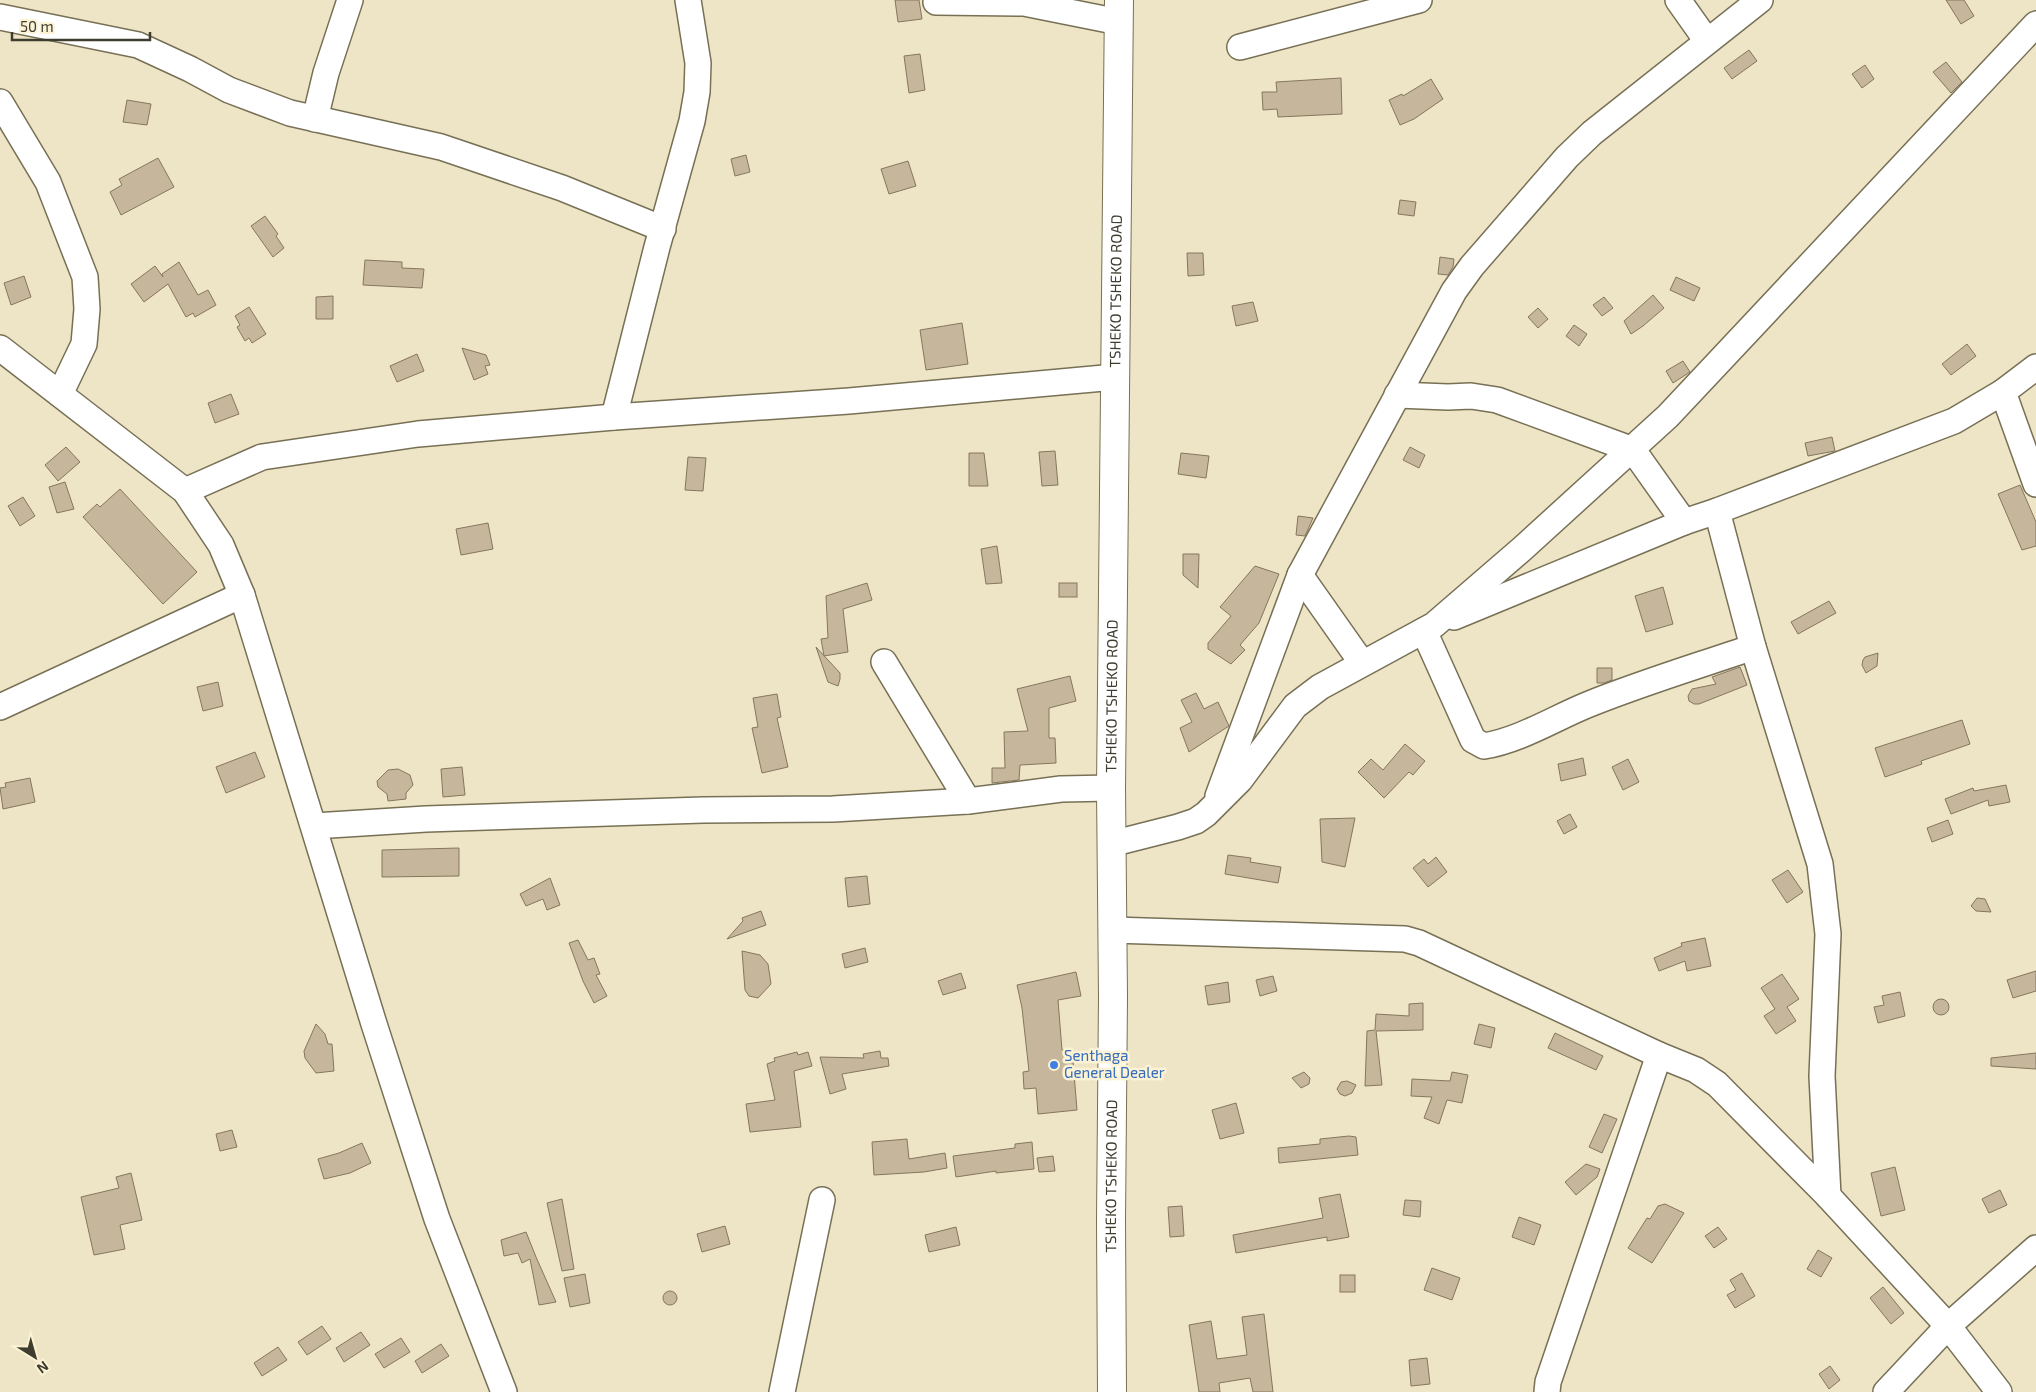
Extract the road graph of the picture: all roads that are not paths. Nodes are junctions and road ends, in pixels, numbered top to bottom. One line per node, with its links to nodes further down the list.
1 (350, 0): 13 (street)
2 (688, 0): 14 (street)
3 (1419, 0): 11 (street)
4 (1678, 0): 10 (street)
5 (1760, 0): 10 (street)
6 (936, 2): 7 (street)
7 (1119, 11): 17 (highway, TSHEKO TSHEKO ROAD)
8 (0, 17): 13 (street)
9 (2035, 29): 22 (street)
10 (1707, 41): 20 (street)
11 (1240, 47)
12 (0, 102): 19 (street)
13 (315, 119): 14 (street)
14 (663, 229): 21 (street)
15 (0, 348): 19 (street)
16 (2036, 367): 18 (street)
17 (1115, 377): 21 (street); 34 (highway, TSHEKO TSHEKO ROAD)
18 (2002, 392): 23 (street); 25 (street)
19 (60, 394): 24 (street)
20 (1397, 395): 22 (street); 27 (street)
21 (614, 417): 24 (street)
22 (1633, 450): 26 (street); 29 (street)
23 (2036, 484)
24 (185, 491): 28 (street)
25 (1717, 511): 26 (street); 30 (street)
26 (1684, 522): 29 (street)
27 (1300, 575): 32 (street); 36 (street)
28 (242, 595): 33 (street); 37 (street)
29 (1429, 628): 30 (street); 32 (street)
30 (1753, 647): 41 (street)
31 (884, 662): 35 (street)
32 (1362, 663): 36 (street)
33 (0, 708)
34 (1111, 788): 35 (street); 38 (highway, TSHEKO TSHEKO ROAD)
35 (968, 801): 37 (street)
36 (1214, 806): 38 (street)
37 (314, 826): 45 (street)
38 (1111, 844): 39 (highway, TSHEKO TSHEKO ROAD)
39 (1112, 930): 40 (street); 47 (highway, TSHEKO TSHEKO ROAD)
40 (1658, 1055): 41 (street); 48 (street)
41 (1828, 1196): 44 (street)
42 (822, 1200): 46 (street)
43 (2036, 1248): 44 (street)
44 (1948, 1326): 49 (street); 50 (street)
45 (504, 1392)
46 (782, 1392)
47 (1112, 1392)
48 (1547, 1392)
49 (1886, 1392)
50 (1999, 1392)

